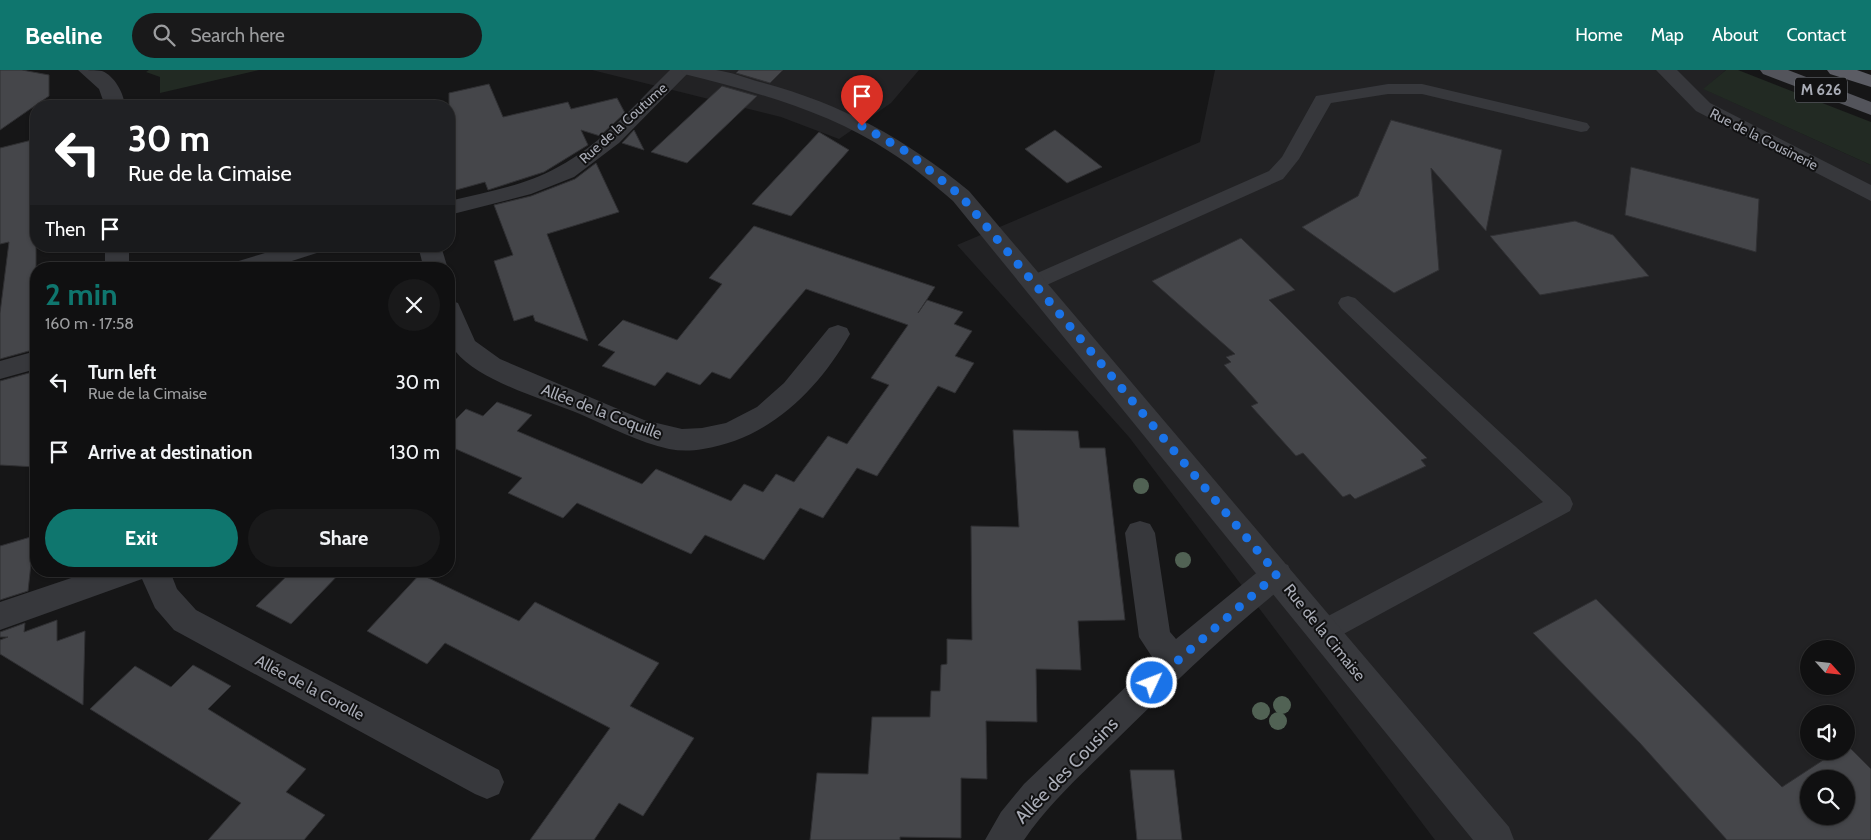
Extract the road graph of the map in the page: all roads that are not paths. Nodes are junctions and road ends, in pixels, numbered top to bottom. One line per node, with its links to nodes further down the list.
1 (88, 70): 9 (street)
2 (681, 70): 13 (street, Rue de la Coutume)
3 (691, 70): 16 (street, Rue de la Cimaise)
4 (1666, 70): 12 (street, Rue de la Cousinerie)
5 (1770, 70): 10 (main road, M 626)
6 (1837, 70): 8 (highway)
7 (1845, 70): 8 (highway)
8 (1871, 80)
9 (113, 100)
10 (1871, 109)
11 (1581, 127): 16 (lane)
12 (1871, 194)
13 (455, 206)
14 (295, 252): 15 (street)
15 (263, 262)
16 (1033, 283): 23 (street, Rue de la Cimaise)
17 (1348, 303): 27 (lane)
18 (455, 330): 19 (street, Allée de la Coquille)
19 (838, 334)
20 (30, 362): 21 (street)
21 (0, 370)
22 (1140, 533): 28 (street)
23 (1277, 574): 27 (street, Rue de la Cimaise); 28 (street, Allée des Cousins)
24 (114, 577): 26 (street)
25 (156, 577): 29 (street, Allée de la Corolle)
26 (0, 616)
27 (1325, 632): 31 (street, Rue de la Cimaise)
28 (1175, 662): 30 (street, Allée des Cousins)
29 (486, 782)
30 (1003, 840)
31 (1496, 840)

